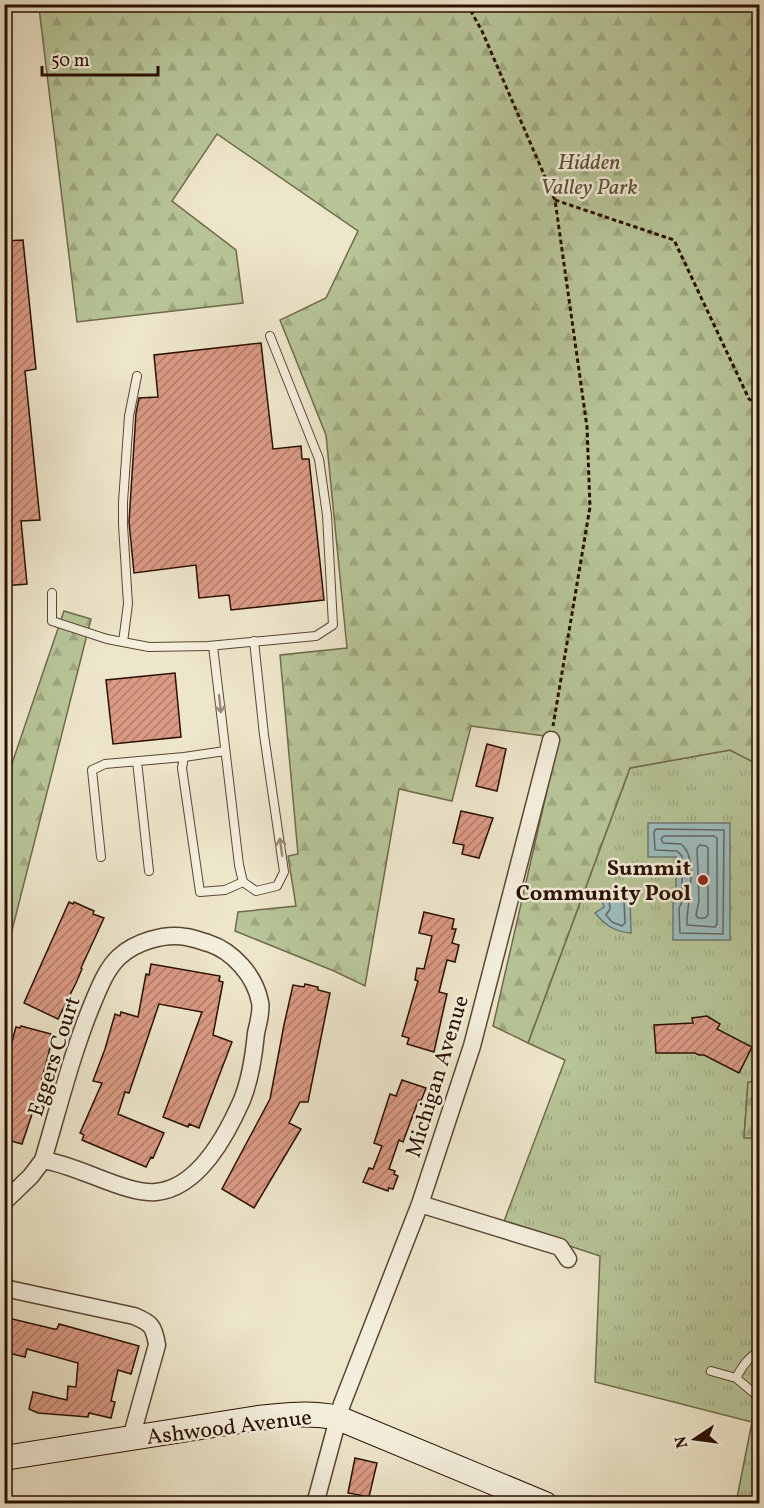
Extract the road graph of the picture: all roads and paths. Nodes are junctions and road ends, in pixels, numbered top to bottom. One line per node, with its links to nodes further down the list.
1 (467, 4): 2 (path)
2 (555, 200): 5 (path); 10 (path)
3 (270, 336): 7 (lane)
4 (137, 376): 8 (lane)
5 (759, 405)
6 (52, 593): 8 (lane)
7 (254, 641): 9 (lane); 16 (lane, one-way to 7)
8 (123, 642): 9 (lane)
9 (213, 646): 11 (lane, one-way to 11)
10 (551, 740): 19 (street, Michigan Avenue)
11 (225, 752): 12 (lane); 16 (lane)
12 (184, 757): 13 (lane); 16 (lane)
13 (137, 761): 14 (lane); 15 (lane)
14 (101, 857)
15 (149, 870)
16 (243, 882)
17 (44, 1160): 17 (street, Eggers Court); 18 (street, Eggers Court)
18 (4, 1202)
19 (420, 1204): 20 (street); 26 (street, Michigan Avenue)
20 (568, 1259)
21 (4, 1288): 27 (street)
22 (759, 1351): 24 (lane)
23 (711, 1371): 24 (lane)
24 (736, 1378): 25 (lane)
25 (759, 1398)
26 (338, 1418): 27 (street, Ashwood Avenue); 29 (street, Michigan Avenue); 30 (street, Ashwood Avenue)
27 (131, 1438): 28 (street, Ashwood Avenue)
28 (4, 1458)
29 (315, 1503)
30 (545, 1503)

